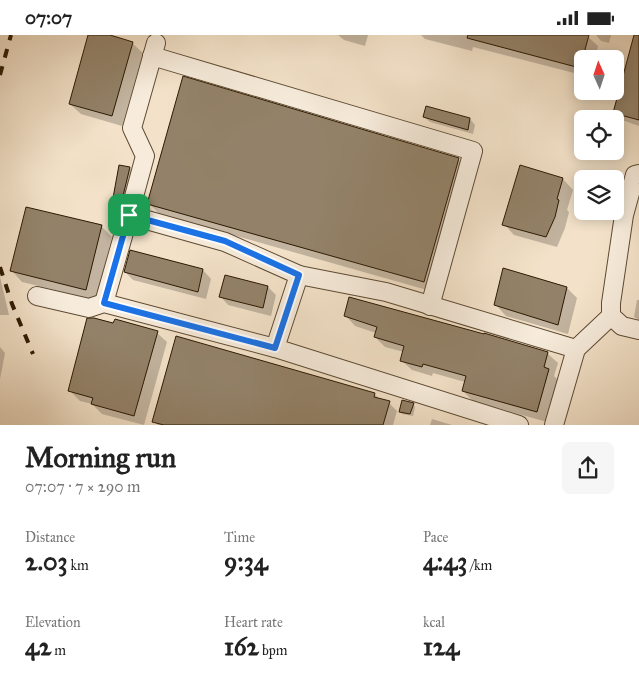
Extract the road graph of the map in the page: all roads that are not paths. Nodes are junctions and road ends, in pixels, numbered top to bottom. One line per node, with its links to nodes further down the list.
1 (639, 174): 7 (lane)
2 (129, 215): 3 (lane); 5 (lane); 6 (lane)
3 (299, 275): 6 (lane); 9 (lane)
4 (37, 296): 5 (lane)
5 (104, 303): 9 (lane)
6 (430, 306): 10 (lane)
7 (611, 316): 8 (lane); 10 (lane)
8 (639, 330)
9 (275, 348): 11 (lane)
10 (576, 349): 12 (lane)
11 (519, 425)
12 (554, 425)

